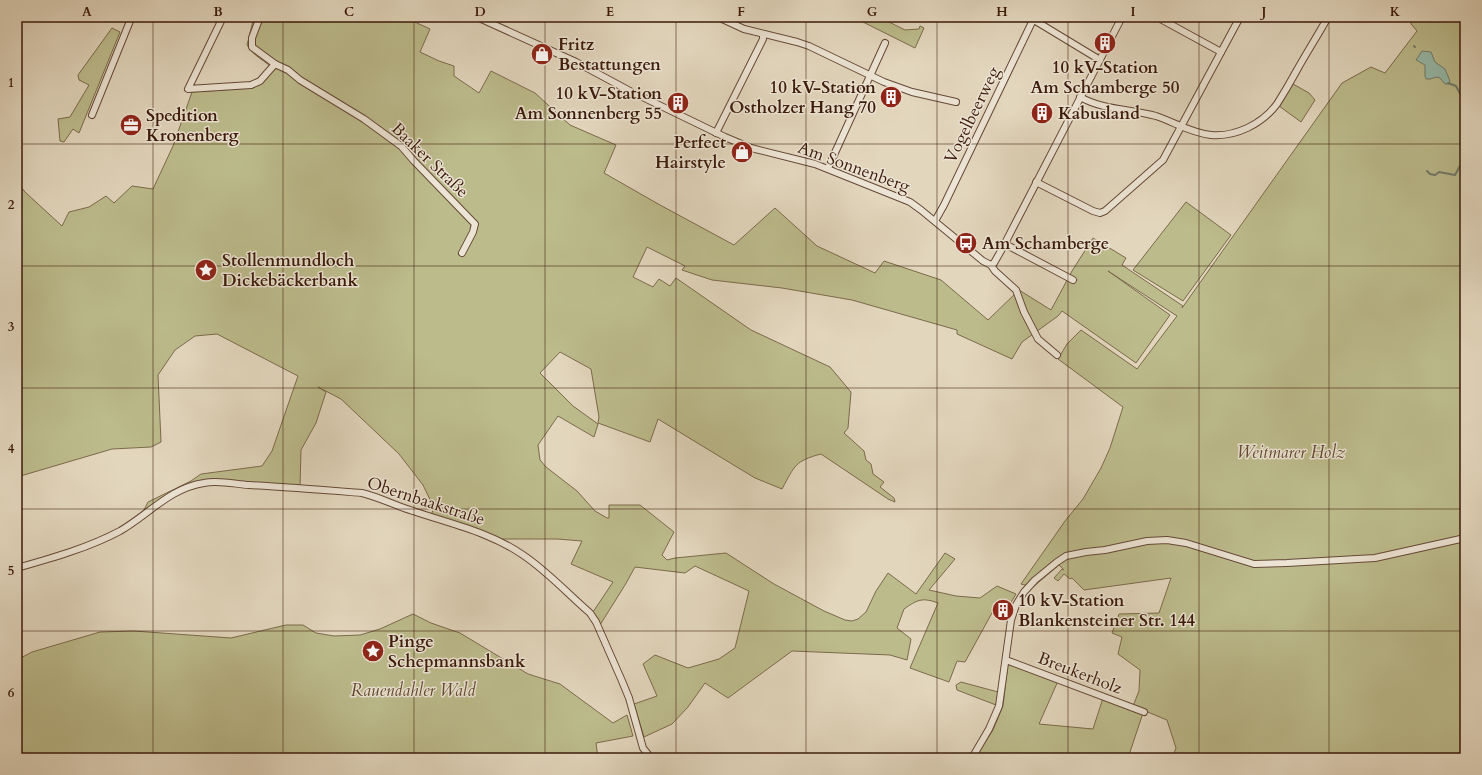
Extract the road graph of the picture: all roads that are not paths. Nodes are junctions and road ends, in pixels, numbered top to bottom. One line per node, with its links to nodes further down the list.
1 (133, 17): 19 (street)
2 (222, 17): 15 (street)
3 (260, 17): 15 (street, Baaker Straße)
4 (477, 17): 21 (street, Am Sonnenberg)
5 (718, 17): 11 (street)
6 (1122, 17): 14 (street)
7 (1157, 17): 13 (street)
8 (1240, 17): 13 (street)
9 (1328, 17): 20 (street)
10 (1031, 18): 14 (street); 24 (street, Vogelbeerweg)
11 (764, 34): 16 (street); 21 (street)
12 (885, 43): 16 (street)
13 (1221, 52): 20 (street)
14 (1100, 60): 17 (street)
15 (275, 64): 26 (street, Baaker Straße)
16 (870, 76): 18 (street); 22 (street)
17 (1080, 97): 20 (street); 23 (street)
18 (956, 102)
19 (92, 115)
20 (1181, 126): 23 (street)
21 (716, 133): 22 (street, Am Sonnenberg)
22 (828, 168): 24 (street, Am Sonnenberg)
23 (1036, 182): 25 (street)
24 (935, 221): 27 (street, Am Sonnenberg)
25 (1005, 244): 27 (street); 28 (street)
26 (462, 253)
27 (991, 265): 29 (street, Am Sonnenberg)
28 (1073, 280)
29 (1057, 355)
30 (1465, 538): 32 (street)
31 (17, 568): 34 (street, Obernbaakstraße)
32 (1006, 660): 33 (street, Breukerholz); 35 (street)
33 (1144, 712)
34 (651, 758)
35 (972, 758)

